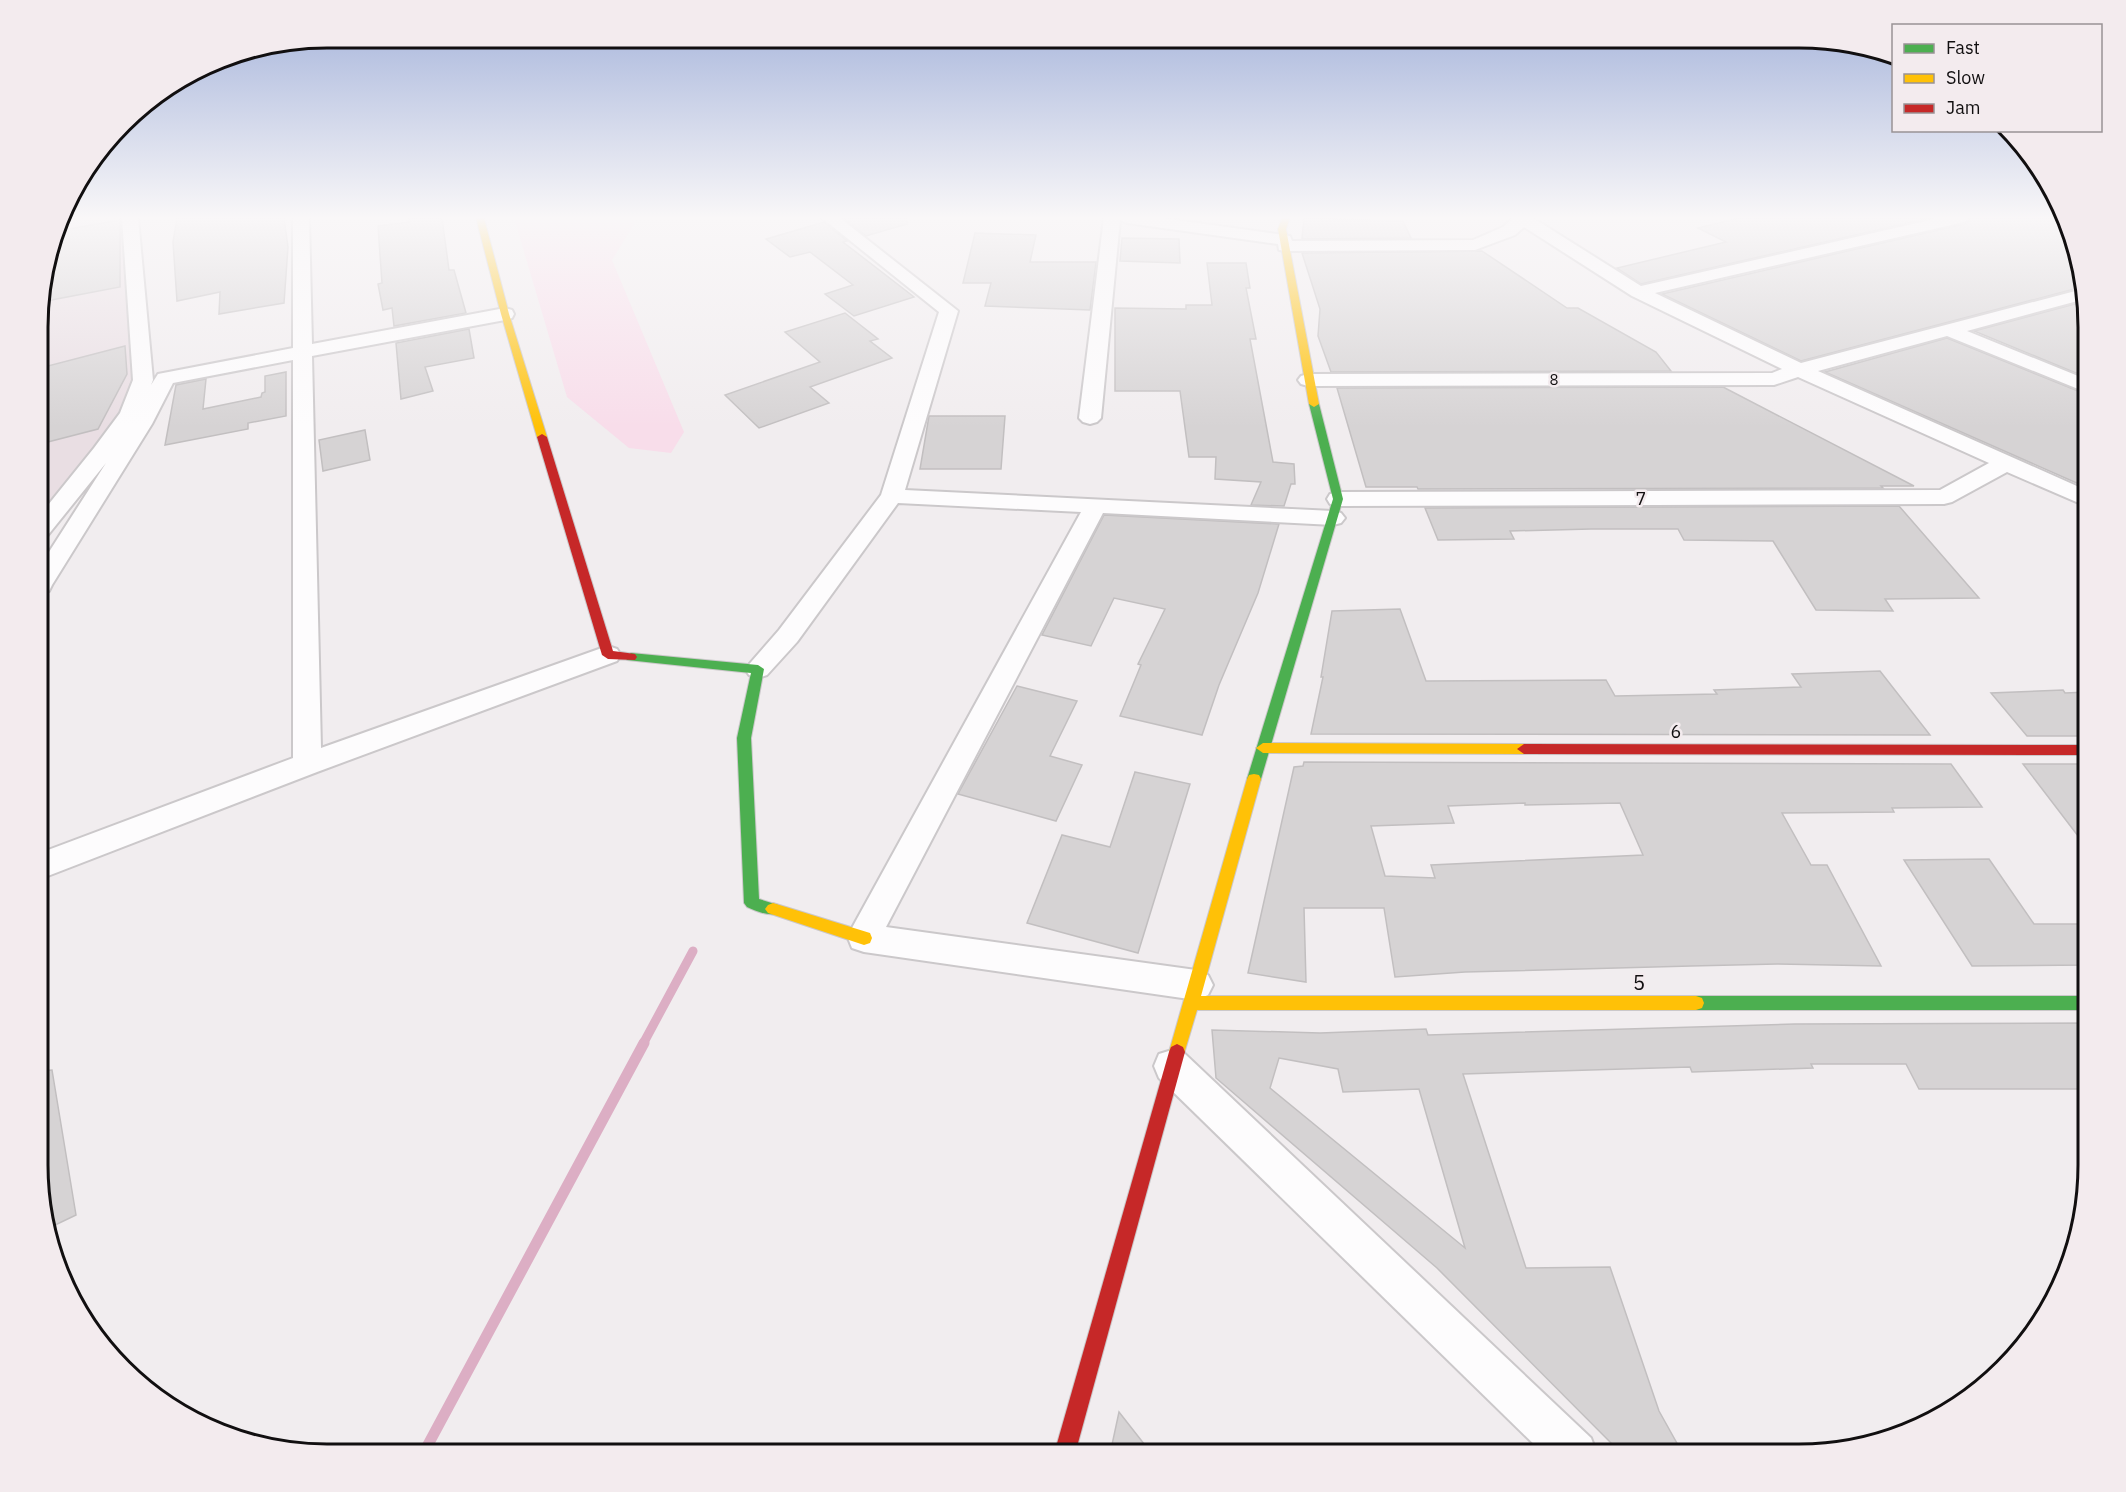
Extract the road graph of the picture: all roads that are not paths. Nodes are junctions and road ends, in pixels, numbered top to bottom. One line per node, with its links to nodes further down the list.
1 (136, 288): 23 (street)
2 (302, 288): 13 (street)
3 (498, 288): 11 (street)
4 (919, 288): 20 (street)
5 (1104, 288): 17 (street)
6 (1294, 288): 15 (street)
7 (1631, 288): 9 (street)
8 (1657, 288): 9 (street)
9 (1638, 292): 14 (street)
10 (2076, 296): 12 (street, 8)
11 (505, 314): 13 (street); 25 (street)
12 (1948, 330): 14 (street, 8); 16 (street)
13 (302, 352): 24 (street); 29 (street)
14 (1799, 369): 15 (street, 8); 18 (street)
15 (1308, 380): 22 (street)
16 (2078, 383)
17 (1090, 418)
18 (2006, 463): 19 (street); 22 (street, 7)
19 (2078, 495)
20 (892, 496): 21 (street, 7); 26 (street)
21 (1095, 507): 22 (street, 7); 31 (street)
22 (1336, 508): 27 (street)
23 (48, 520)
24 (48, 572)
25 (608, 655): 26 (street); 29 (street)
26 (759, 669): 31 (street)
27 (1263, 748): 28 (street, 6); 32 (street)
28 (2078, 750)
29 (307, 764): 30 (street)
30 (48, 863)
31 (864, 938): 32 (street)
32 (1193, 994): 33 (street, 5); 34 (street)
33 (2078, 1002)
34 (1172, 1066): 35 (street); 36 (street)
35 (1067, 1444)
36 (1565, 1444)

